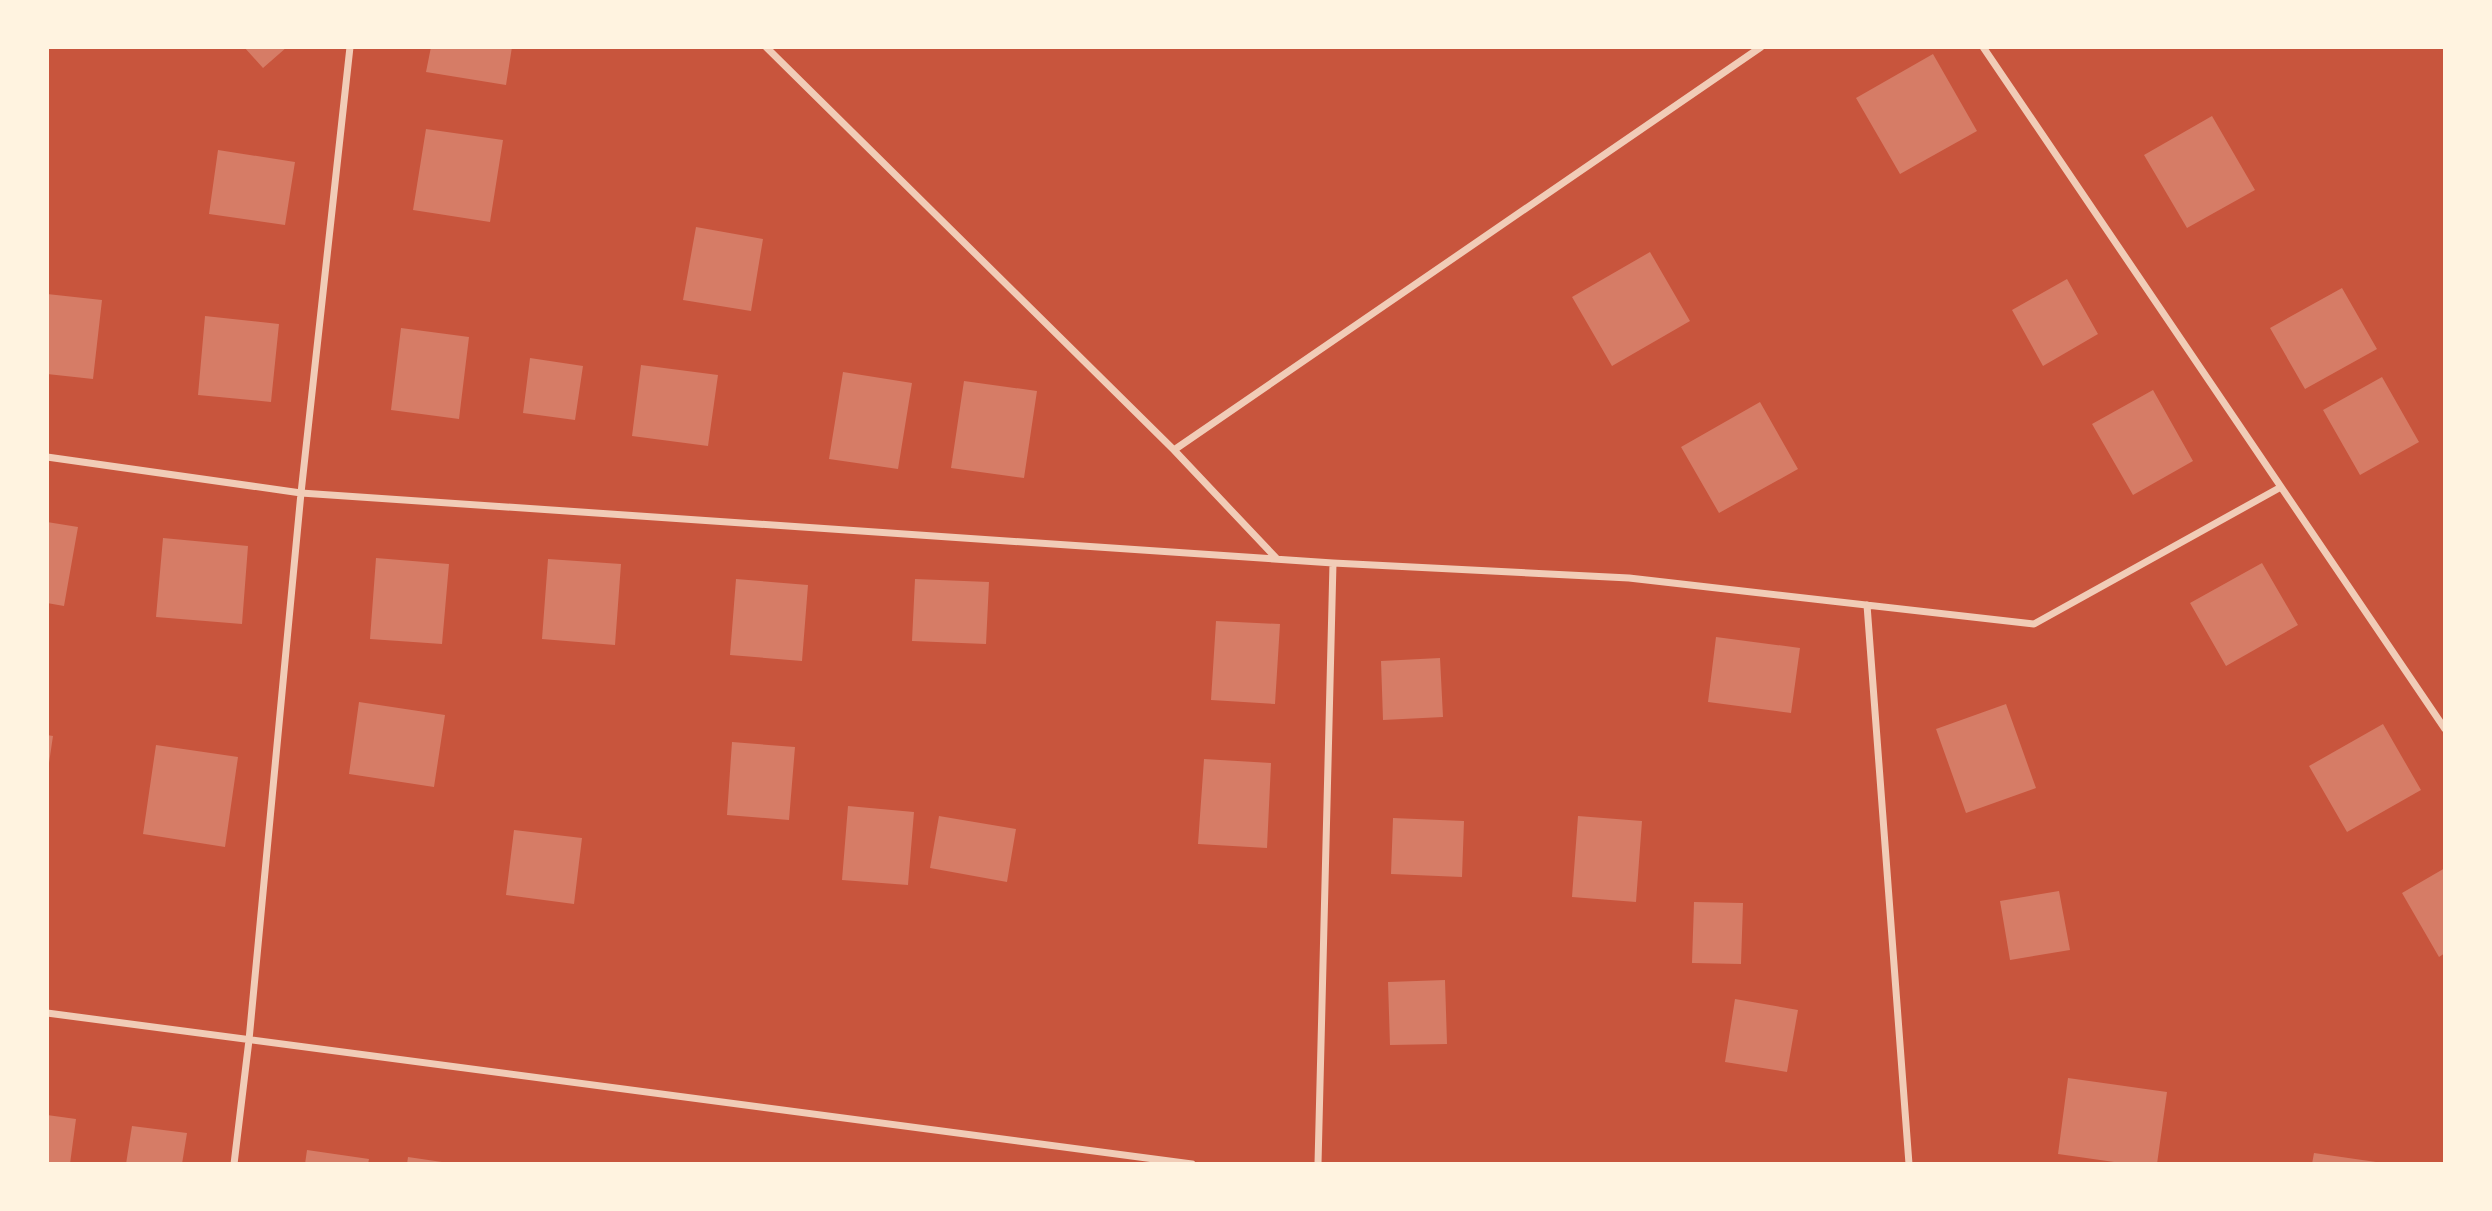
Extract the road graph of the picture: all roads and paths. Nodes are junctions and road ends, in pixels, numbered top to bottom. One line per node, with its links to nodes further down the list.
1 (350, 47): 8 (street)
2 (766, 47): 5 (street)
3 (1760, 47): 5 (street)
4 (1983, 47): 7 (street)
5 (1174, 450): 9 (street)
6 (47, 457): 8 (street)
7 (2281, 487): 11 (street); 12 (street)
8 (301, 493): 9 (street); 14 (street)
9 (1277, 559): 10 (street)
10 (1333, 563): 11 (street); 17 (street)
11 (1867, 605): 18 (street)
12 (2445, 729)
13 (47, 1013): 14 (street)
14 (249, 1040): 15 (street); 16 (street)
15 (234, 1164)
16 (1192, 1164)
17 (1318, 1164)
18 (1909, 1164)

